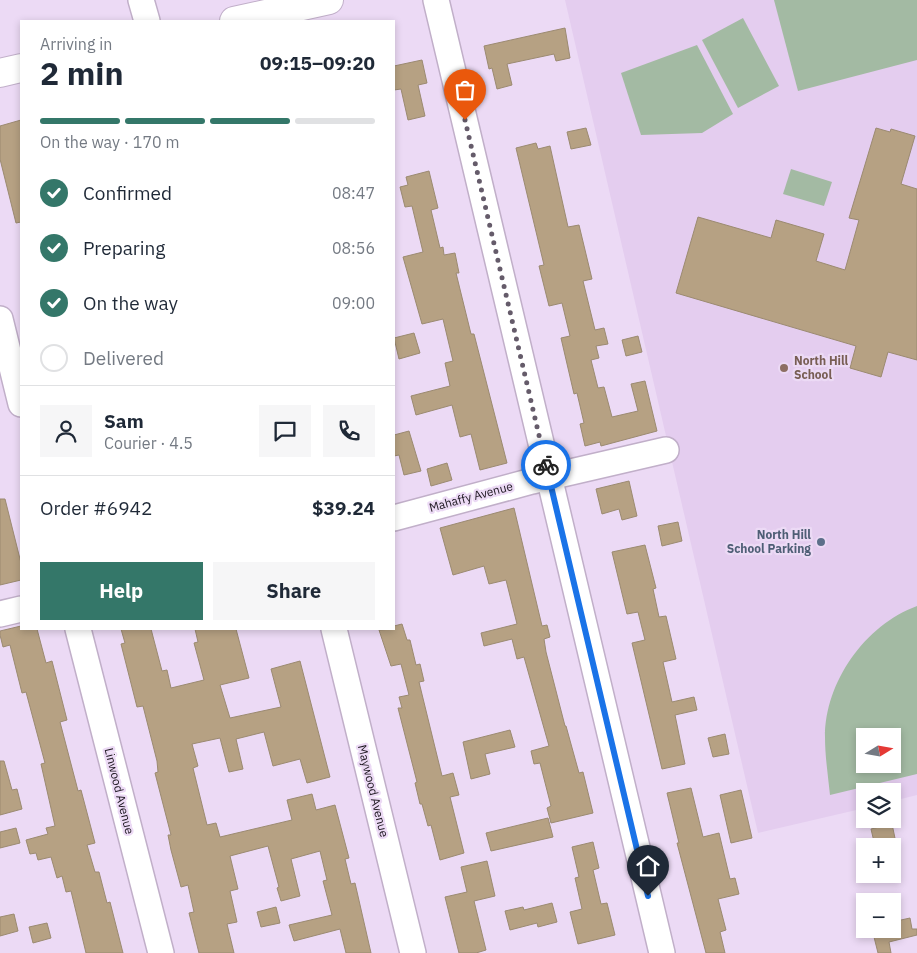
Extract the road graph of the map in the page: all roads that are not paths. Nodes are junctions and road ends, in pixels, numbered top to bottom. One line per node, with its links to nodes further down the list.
1 (141, 0): 4 (street)
2 (329, 0): 5 (main road)
3 (436, 0): 11 (street)
4 (147, 20)
5 (239, 20)
6 (20, 68): 7 (main road)
7 (0, 73)
8 (0, 319): 9 (street)
9 (20, 400)
10 (666, 450): 11 (street, Mahaffy Avenue)
11 (549, 478): 12 (street, Mahaffy Avenue); 19 (street)
12 (395, 518)
13 (20, 609): 14 (street)
14 (0, 614)
15 (78, 630): 17 (street, Linwood Avenue)
16 (334, 630): 18 (street, Maywood Avenue)
17 (160, 953)
18 (413, 953)
19 (662, 953)

